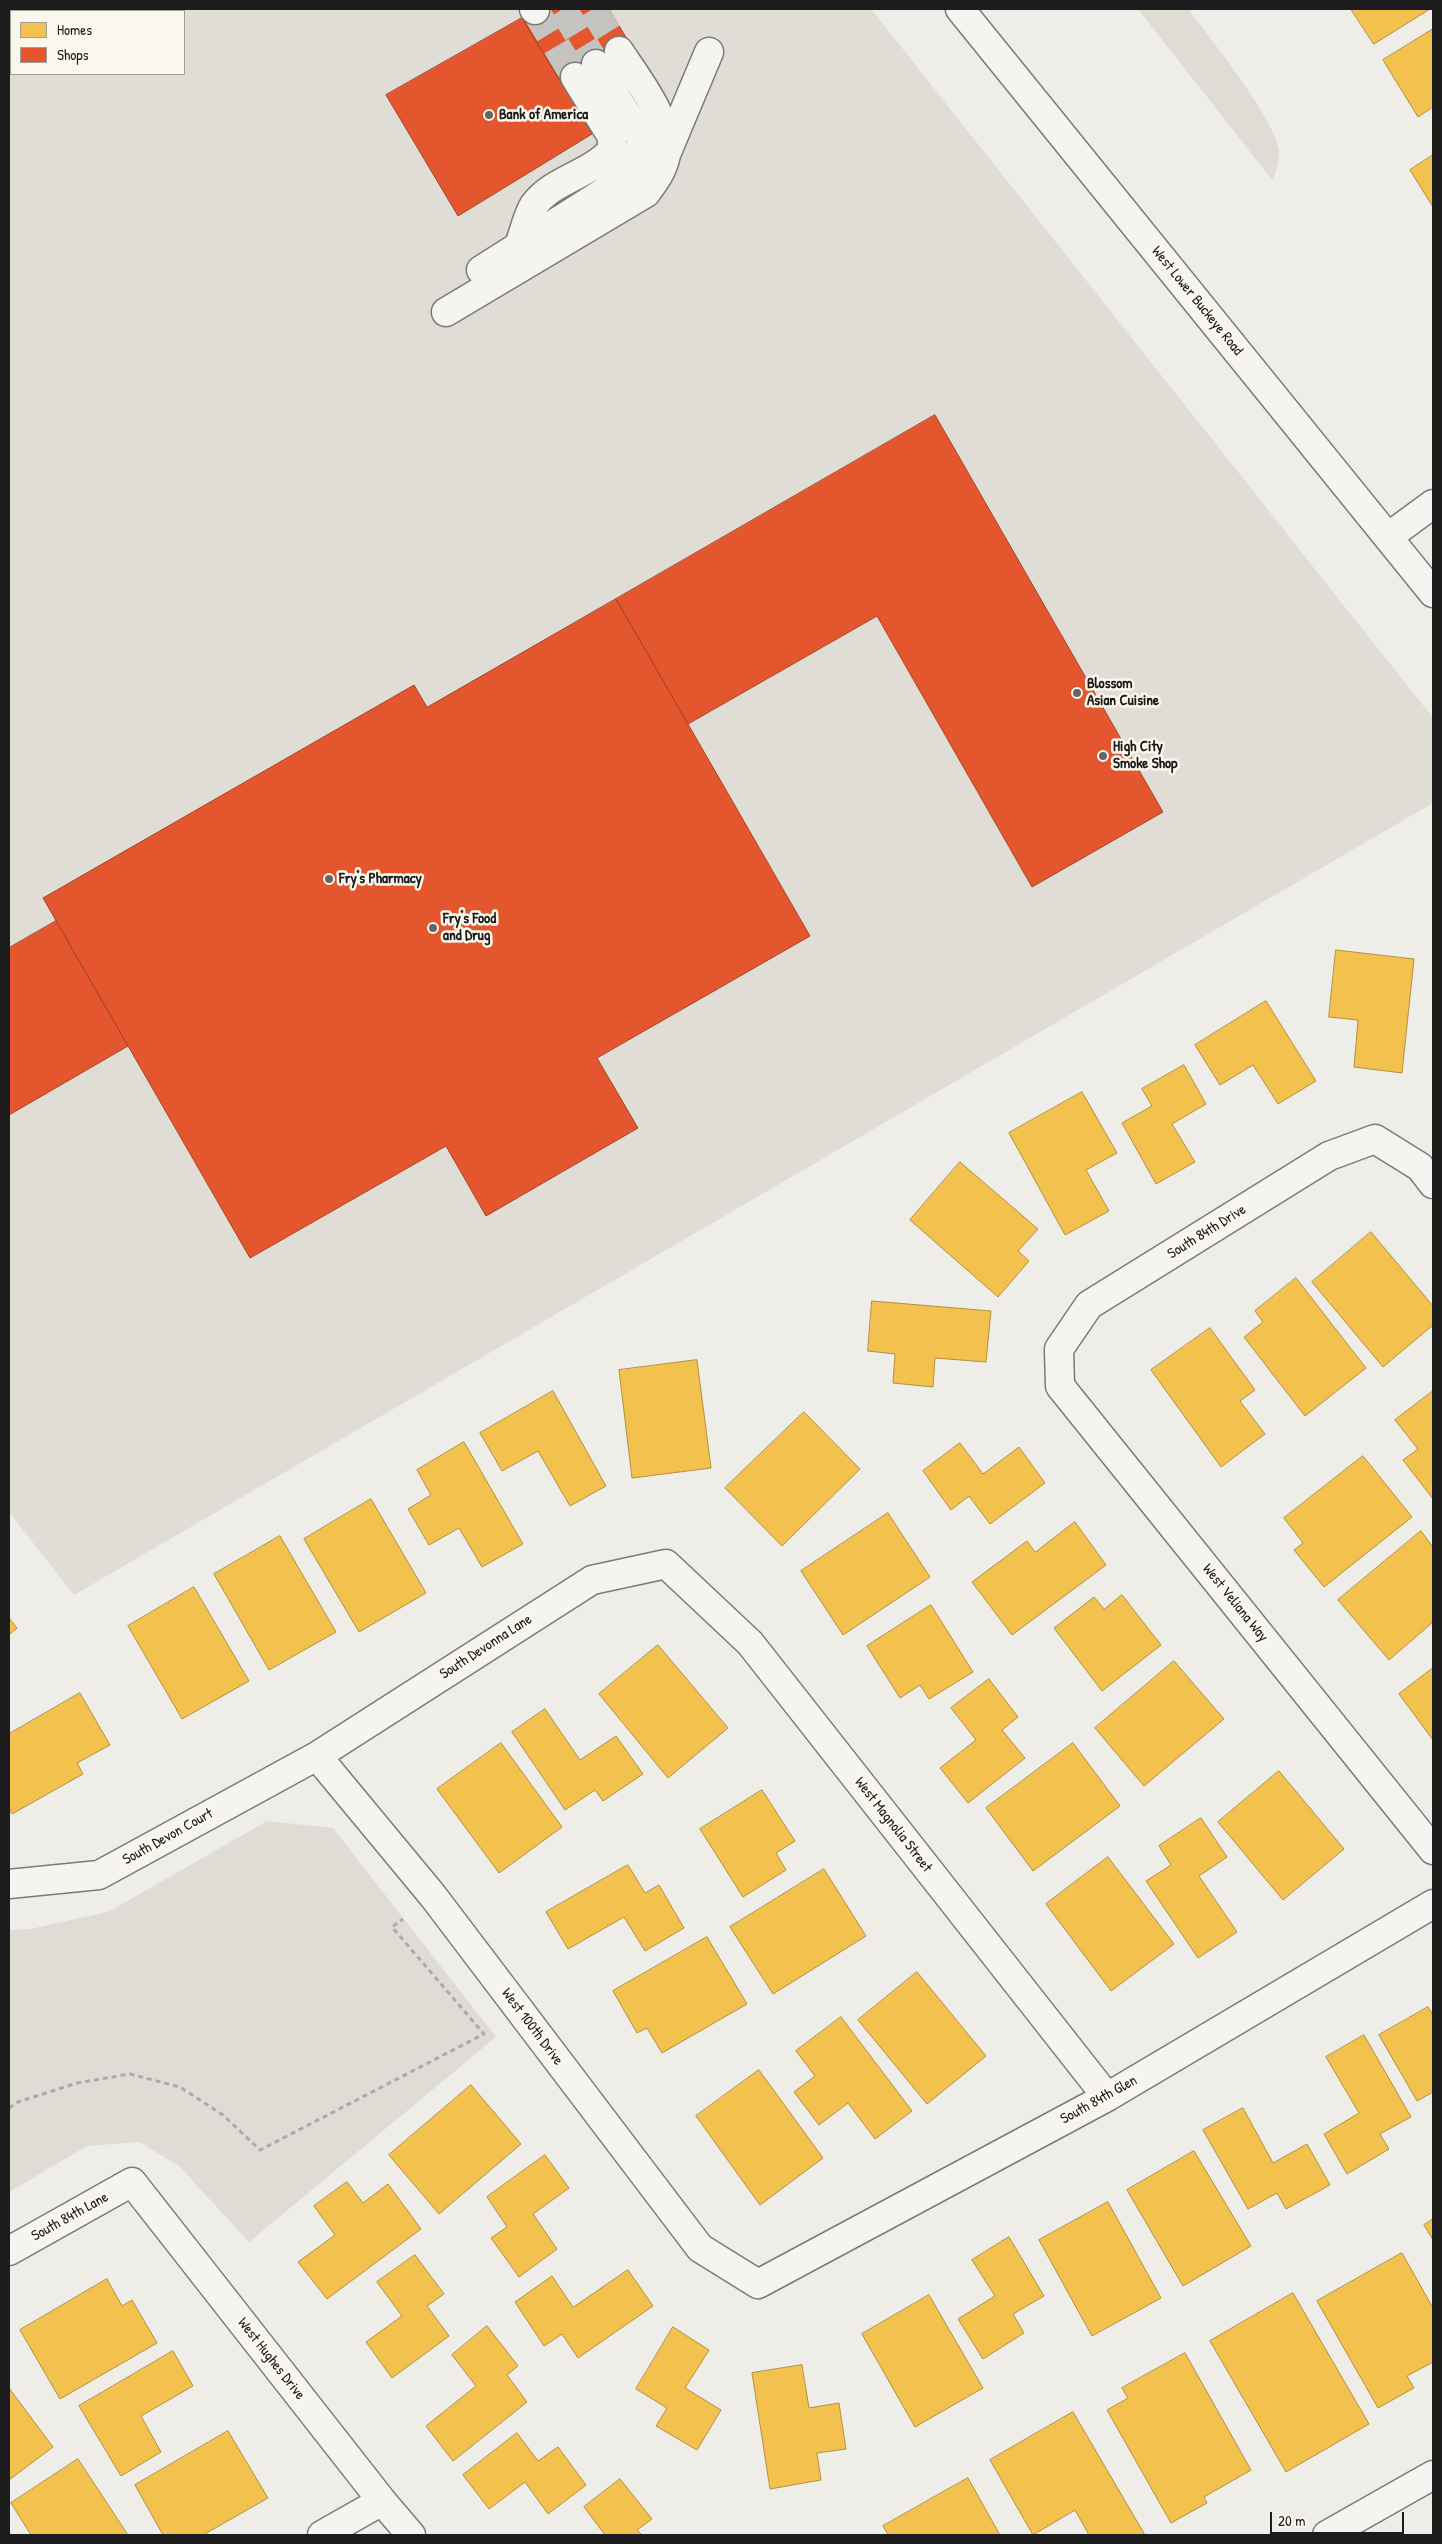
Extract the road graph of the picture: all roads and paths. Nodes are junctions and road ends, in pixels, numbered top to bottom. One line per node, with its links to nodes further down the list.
1 (960, 9): 7 (street, West Lower Buckeye Road)
2 (619, 50): 5 (street)
3 (709, 52): 5 (street)
4 (586, 71): 5 (street)
5 (666, 154)
6 (1433, 504): 7 (street)
7 (1388, 537): 8 (street, West Lower Buckeye Road)
8 (1433, 593)
9 (1433, 1184): 10 (street, South 84th Drive)
10 (1059, 1349): 13 (street, West Veliana Way)
11 (666, 1564): 12 (street, South Devonna Lane); 17 (street, West Magnolia Street)
12 (317, 1756): 14 (street, South Devon Court); 15 (street, West 100th Drive)
13 (1433, 1850)
14 (9, 1884)
15 (433, 1896): 18 (path); 21 (street, West 100th Drive)
16 (1433, 1904): 17 (street, South 84th Glen)
17 (1107, 2097): 21 (street, South 84th Glen)
18 (9, 2108)
19 (132, 2182): 20 (street, South 84th Lane); 23 (street, West Hughes Drive)
20 (9, 2251)
21 (758, 2284)
22 (1433, 2475): 26 (street)
23 (382, 2501): 24 (street); 25 (street, West Hughes Drive)
24 (322, 2535)
25 (411, 2535)
26 (1326, 2535)

